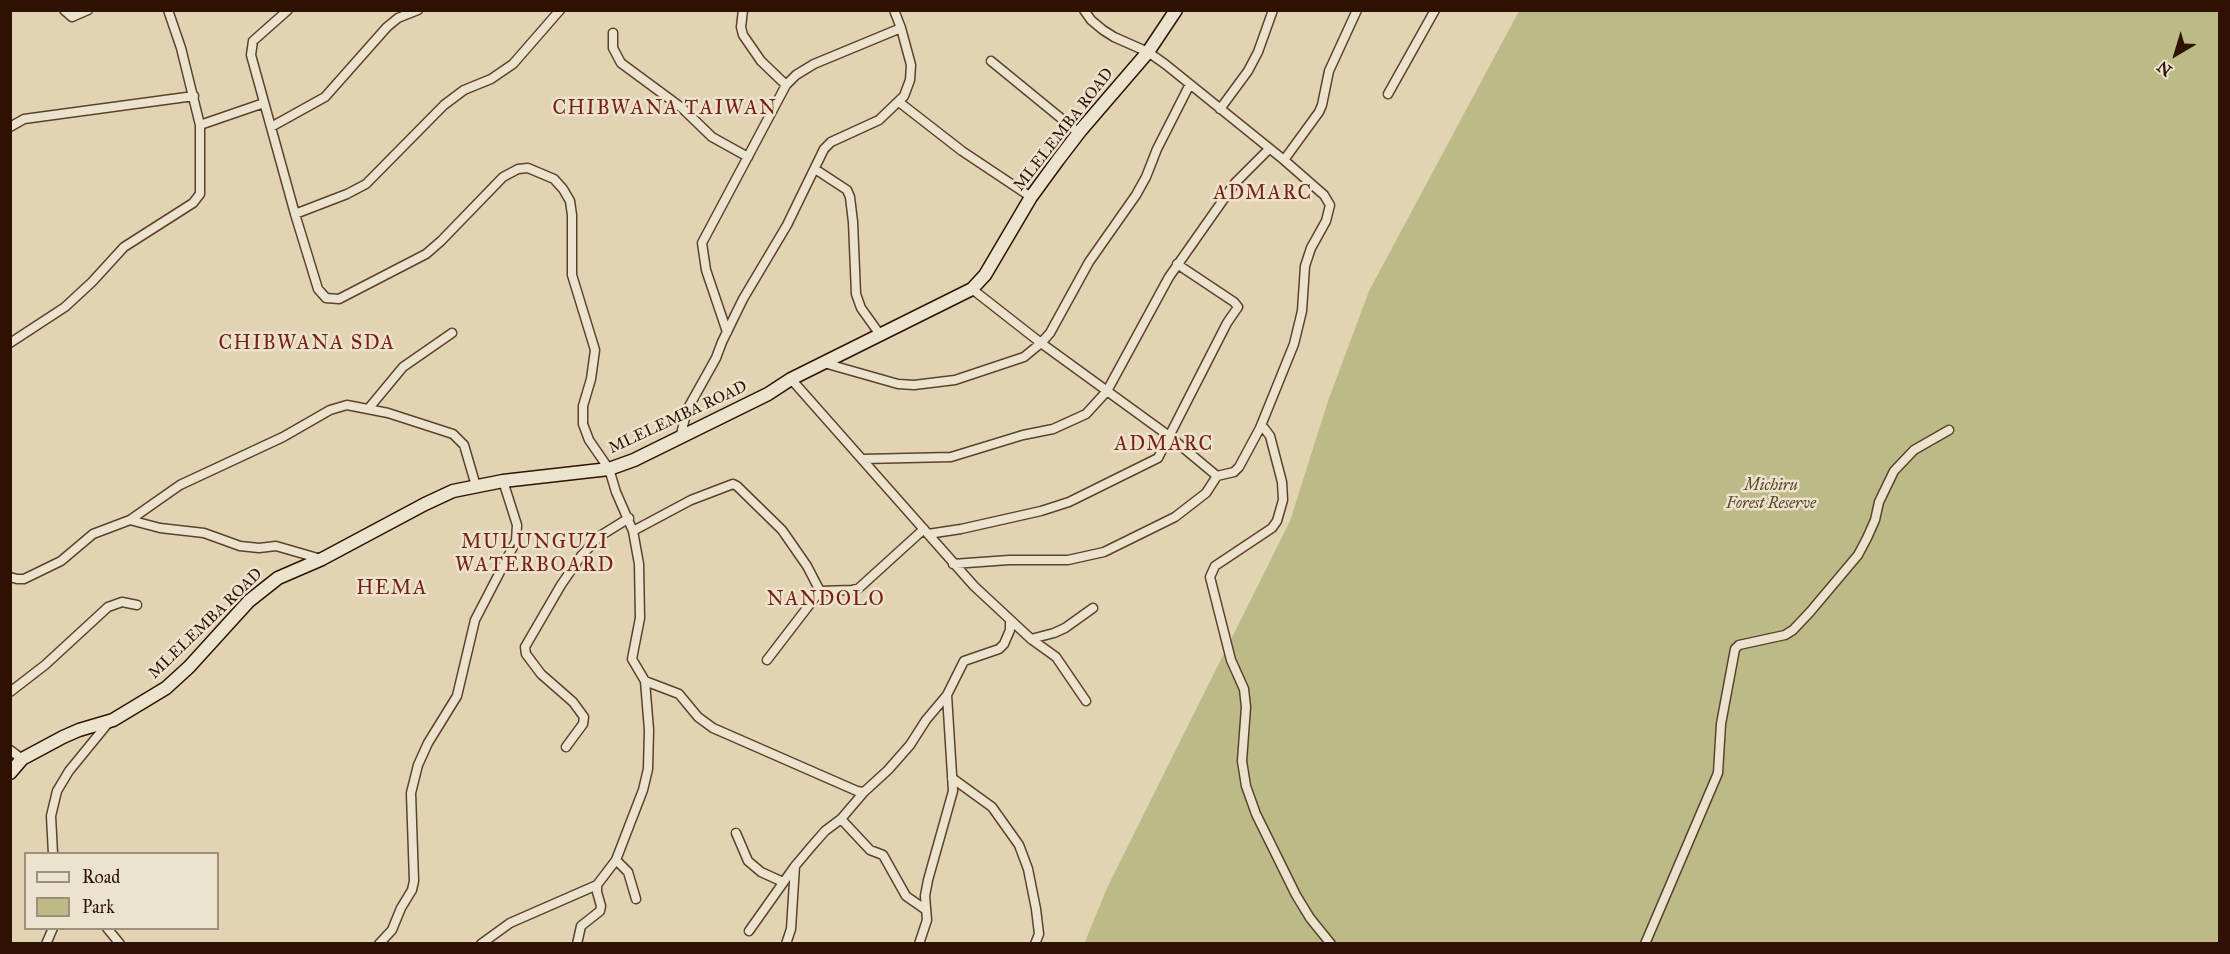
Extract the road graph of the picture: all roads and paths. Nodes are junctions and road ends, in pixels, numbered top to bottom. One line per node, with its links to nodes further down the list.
1 (64, 10): 2 (street)
2 (88, 10)
3 (168, 10): 21 (street)
4 (288, 10): 23 (street)
5 (418, 10): 27 (street)
6 (560, 10): 34 (street)
7 (743, 10): 18 (street)
8 (894, 10): 14 (street)
9 (1084, 10): 16 (street)
10 (1176, 10): 16 (street, MLELEMBA ROAD)
11 (1273, 10): 24 (street)
12 (1357, 10): 31 (street)
13 (1435, 10): 20 (street)
14 (901, 28): 18 (street); 22 (street)
15 (612, 33): 30 (street)
16 (1148, 52): 19 (street); 28 (street, MLELEMBA ROAD)
17 (991, 61): 28 (street)
18 (786, 85): 30 (street)
19 (1189, 86): 24 (street); 41 (street)
20 (1388, 94)
21 (194, 96): 25 (street); 26 (street)
22 (899, 102): 32 (street); 33 (street)
23 (264, 103): 25 (street); 27 (street)
24 (1220, 109): 29 (street)
25 (200, 124): 40 (street)
26 (10, 127)
27 (272, 127): 34 (street)
28 (1079, 133): 33 (street, MLELEMBA ROAD)
29 (1269, 148): 31 (street); 35 (street)
30 (748, 157): 37 (street)
31 (1284, 160): 46 (street)
32 (815, 169): 37 (street); 39 (street)
33 (1031, 198): 36 (street, MLELEMBA ROAD)
34 (295, 214): 51 (street)
35 (1177, 264): 44 (street); 48 (street)
36 (972, 289): 39 (street, MLELEMBA ROAD); 41 (street)
37 (727, 332): 49 (street)
38 (452, 333): 45 (street)
39 (881, 336): 42 (street, MLELEMBA ROAD)
40 (10, 343)
41 (1041, 343): 42 (street); 44 (street)
42 (824, 363): 43 (street, MLELEMBA ROAD)
43 (791, 379): 49 (street, MLELEMBA ROAD); 50 (street)
44 (1107, 391): 48 (street); 50 (street)
45 (369, 408): 54 (street); 56 (street)
46 (1260, 428): 52 (street); 99 (street)
47 (1949, 430): 100 (street)
48 (1168, 436): 52 (street); 58 (street)
49 (680, 438): 51 (street, MLELEMBA ROAD)
50 (863, 459): 58 (street)
51 (609, 469): 53 (street, MLELEMBA ROAD); 55 (street)
52 (1217, 476): 60 (street)
53 (503, 481): 54 (street, MLELEMBA ROAD); 93 (street)
54 (476, 486): 59 (street, MLELEMBA ROAD)
55 (628, 518): 57 (street); 73 (street)
56 (130, 520): 59 (street); 61 (street)
57 (633, 531): 62 (street); 68 (street)
58 (926, 531): 60 (street); 62 (street)
59 (322, 559): 72 (street, MLELEMBA ROAD)
60 (953, 564): 65 (street)
61 (10, 576)
62 (820, 591): 67 (street)
63 (137, 605): 69 (street)
64 (1093, 608): 66 (street)
65 (1010, 620): 66 (street); 70 (street)
66 (1031, 639): 71 (street)
67 (767, 660)
68 (645, 681): 78 (street); 82 (street)
69 (10, 692)
70 (947, 695): 77 (street); 78 (street)
71 (1086, 701)
72 (110, 722): 75 (street); 81 (street, MLELEMBA ROAD)
73 (566, 747)
74 (10, 750): 75 (street)
75 (22, 759): 76 (street)
76 (10, 773)
77 (952, 778): 87 (street); 98 (street)
78 (864, 792): 79 (street)
79 (841, 819): 83 (street); 87 (street)
80 (736, 833): 84 (street)
81 (53, 852)
82 (616, 860): 85 (street); 86 (street)
83 (795, 866): 84 (street); 96 (street)
84 (783, 882): 90 (street)
85 (597, 885): 94 (street); 95 (street)
86 (636, 899)
87 (926, 910): 97 (street)
88 (52, 930): 91 (street)
89 (109, 930): 92 (street)
90 (749, 932)
91 (46, 944)
92 (120, 944)
93 (379, 944)
94 (481, 944)
95 (577, 944)
96 (786, 944)
97 (919, 944)
98 (1035, 944)
99 (1332, 944)
100 (1645, 944)

